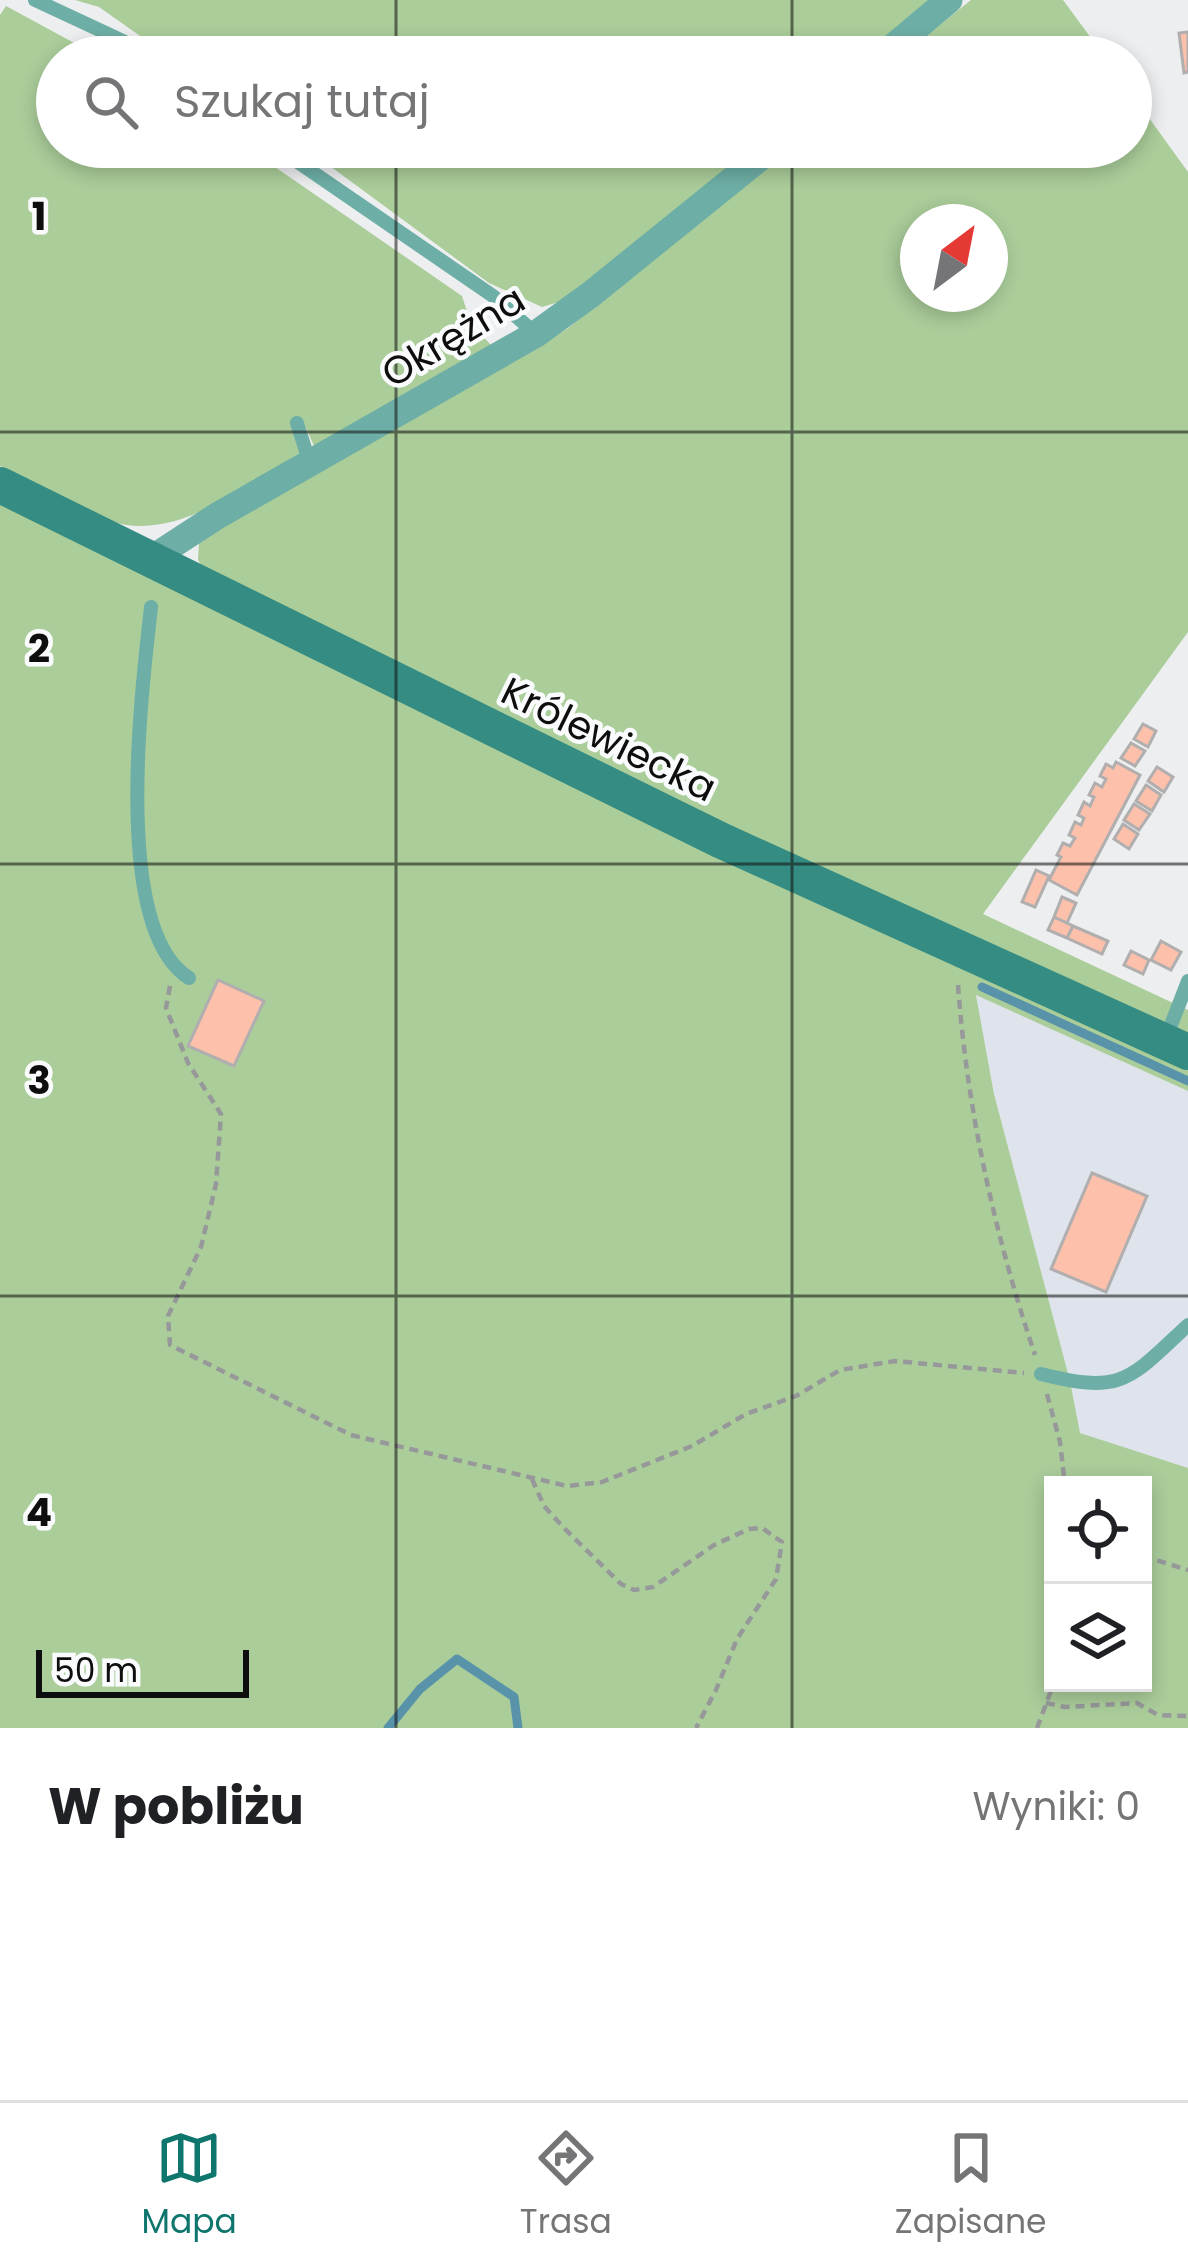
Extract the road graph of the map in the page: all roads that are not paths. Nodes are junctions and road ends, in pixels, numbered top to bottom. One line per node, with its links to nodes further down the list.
1 (35, 0): 3 (lane)
2 (949, 0): 4 (street)
3 (112, 36)
4 (906, 36)
5 (307, 168): 7 (lane)
6 (747, 168): 7 (street, Okrężna)
7 (536, 334): 9 (street, Okrężna)
8 (297, 423): 9 (lane)
9 (310, 464): 11 (street, Okrężna)
10 (0, 485): 11 (main road, Królewiecka)
11 (151, 559): 15 (main road, Królewiecka)
12 (151, 607): 13 (lane)
13 (189, 978)
14 (1188, 982): 15 (lane)
15 (1176, 1047)
16 (1188, 1324): 17 (lane)
17 (1041, 1374)

